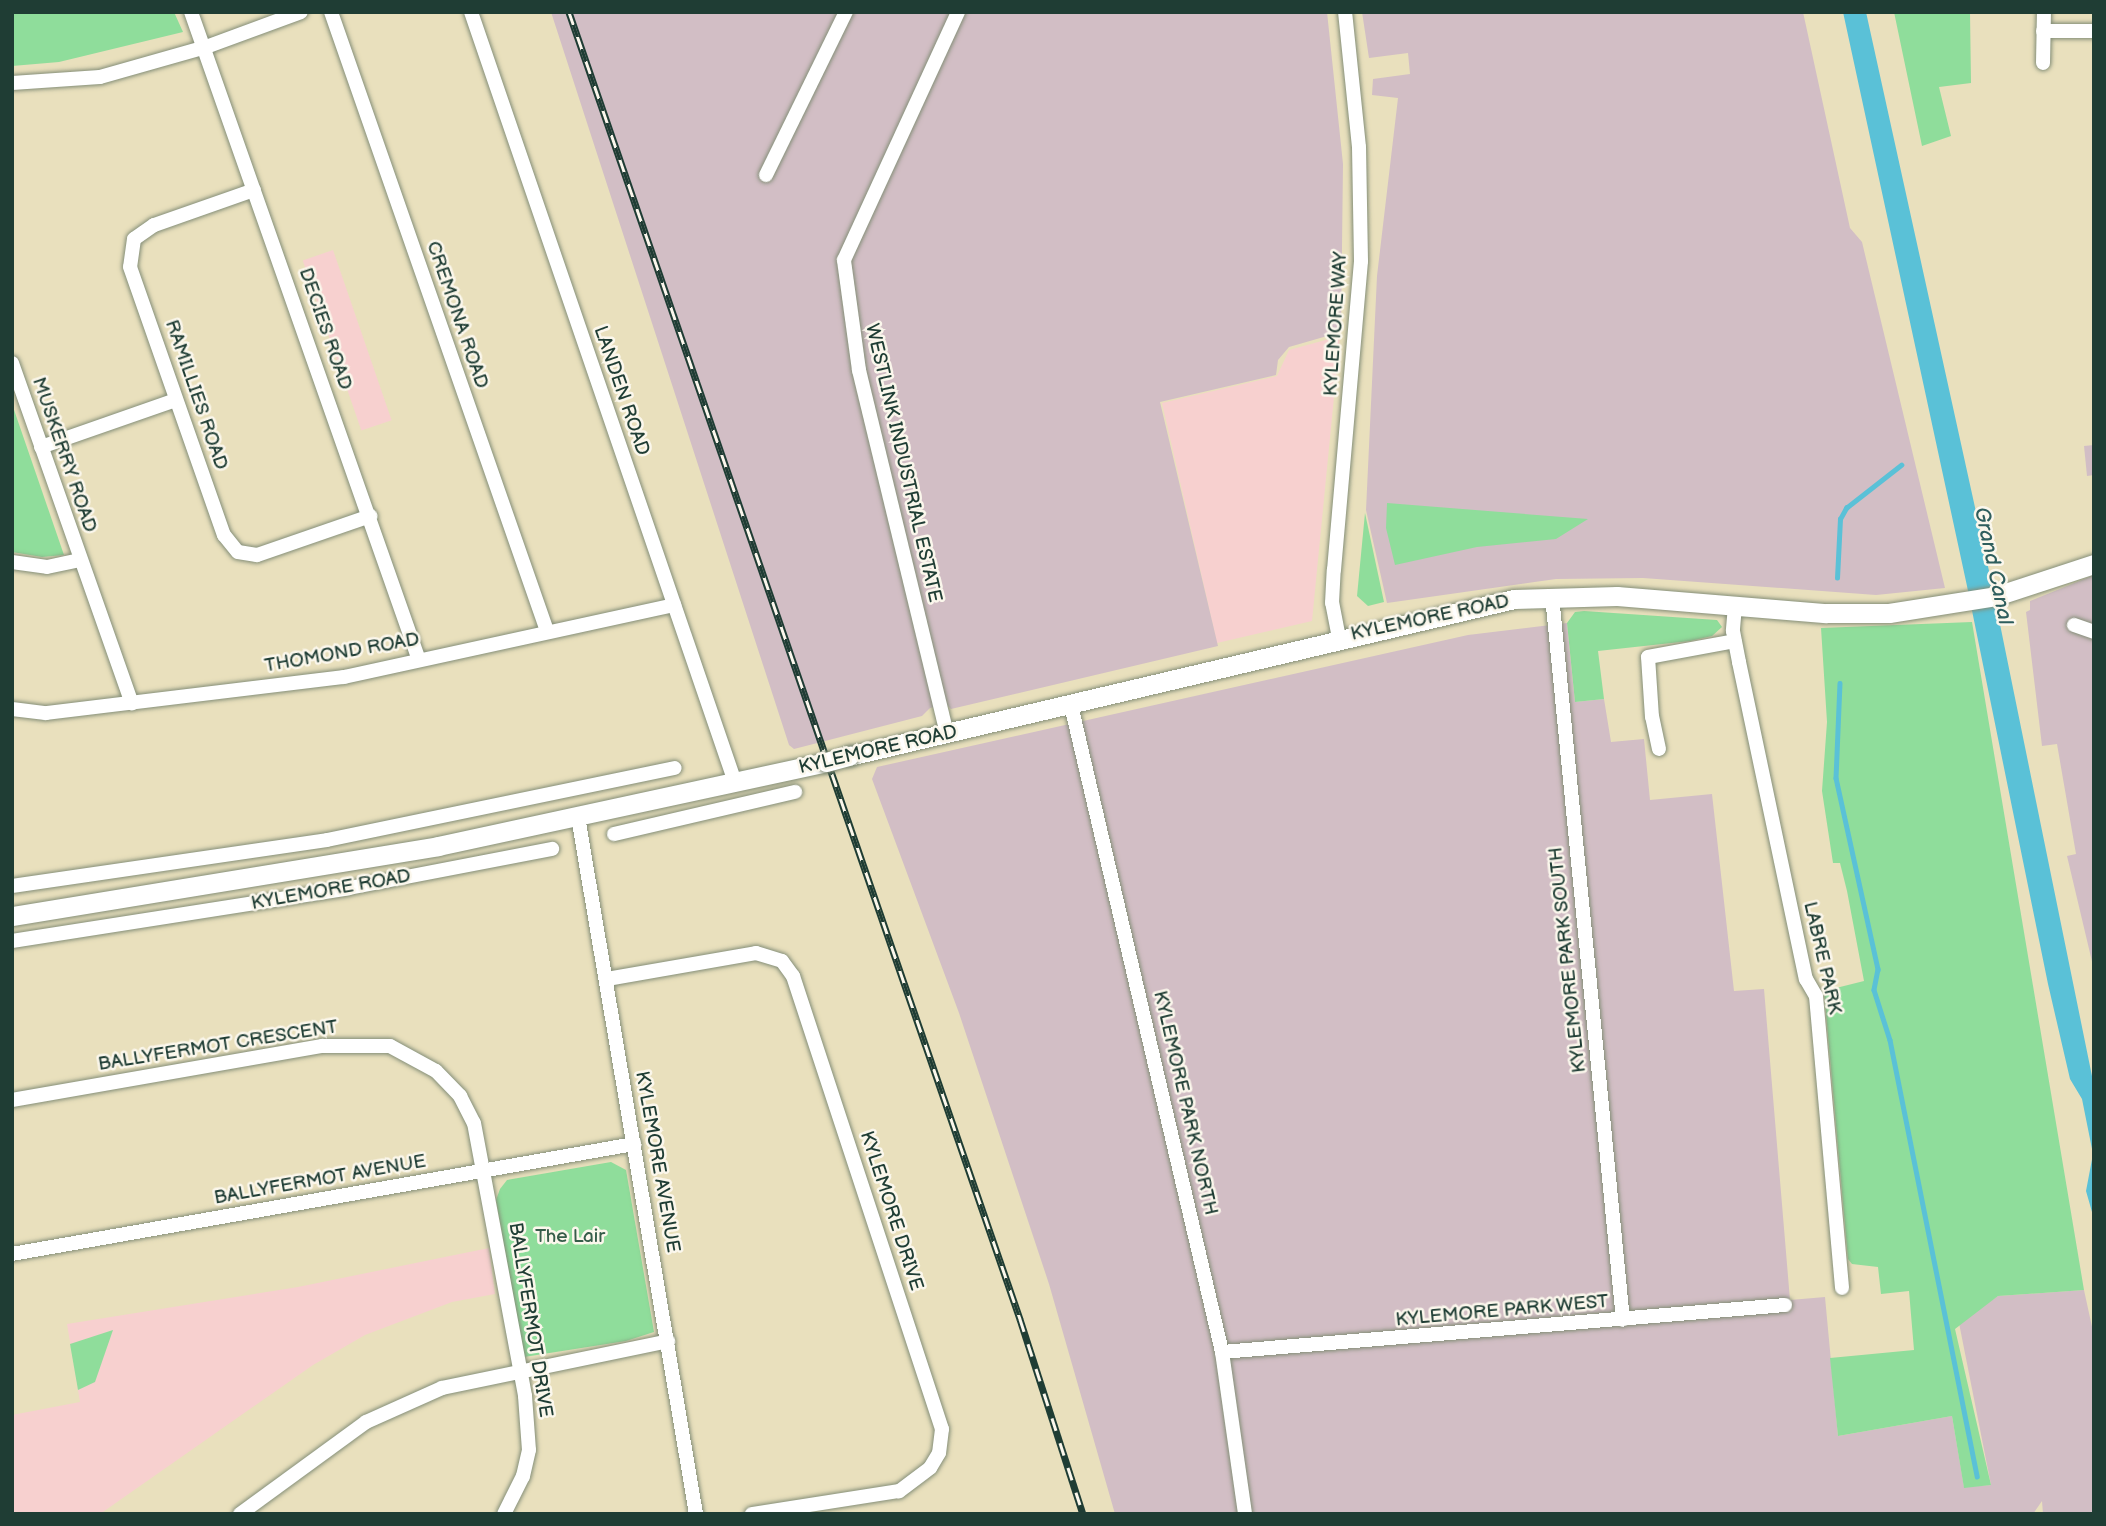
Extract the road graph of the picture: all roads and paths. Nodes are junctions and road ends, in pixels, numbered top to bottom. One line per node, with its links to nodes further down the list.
1 (191, 12): 11 (street, DECIES ROAD)
2 (300, 12): 11 (street)
3 (331, 12): 27 (street, CREMONA ROAD)
4 (471, 12): 24 (street, LANDEN ROAD)
5 (846, 12): 14 (street)
6 (958, 12): 35 (street, WESTLINK INDUSTRIAL ESTATE)
7 (1345, 12): 29 (street, KYLEMORE WAY)
8 (2044, 12): 10 (street)
9 (2094, 31): 10 (street)
10 (2043, 32): 12 (street)
11 (206, 47): 13 (street); 15 (street, DECIES ROAD)
12 (2043, 63)
13 (12, 83)
14 (766, 175)
15 (254, 190): 17 (street, RAMILLIES ROAD); 19 (street, DECIES ROAD)
16 (12, 363): 18 (street, MUSKERRY ROAD)
17 (176, 400): 18 (street); 19 (street, RAMILLIES ROAD)
18 (41, 447): 20 (street, MUSKERRY ROAD)
19 (370, 516): 31 (street, DECIES ROAD)
20 (79, 560): 21 (street, MUSKERRY ROAD); 32 (street, MUSKERRY ROAD)
21 (12, 562)
22 (2094, 564): 25 (main road, KYLEMORE ROAD)
23 (1552, 596): 25 (main road, KYLEMORE ROAD); 29 (main road, KYLEMORE ROAD); 61 (street, KYLEMORE PARK SOUTH)
24 (674, 605): 27 (street, THOMOND ROAD); 39 (street, LANDEN ROAD)
25 (1735, 606): 30 (street, LABRE PARK)
26 (2074, 625): 28 (street)
27 (547, 631): 31 (street, THOMOND ROAD)
28 (2094, 632)
29 (1339, 638): 33 (main road, KYLEMORE ROAD)
30 (1735, 641): 36 (street); 59 (street, LABRE PARK)
31 (419, 660): 32 (street, THOMOND ROAD)
32 (132, 703): 34 (street, THOMOND ROAD)
33 (1071, 705): 35 (main road, KYLEMORE ROAD); 63 (street, KYLEMORE PARK NORTH)
34 (12, 709)
35 (947, 734): 38 (main road, KYLEMORE ROAD, bridge)
36 (1659, 749)
37 (675, 768): 44 (street)
38 (774, 773): 39 (main road, KYLEMORE ROAD); 42 (street, KYLEMORE ROAD)
39 (735, 782): 40 (main road, KYLEMORE ROAD)
40 (632, 804): 41 (main road, KYLEMORE ROAD); 42 (street)
41 (578, 817): 46 (main road, KYLEMORE ROAD); 54 (street, KYLEMORE AVENUE)
42 (638, 828): 43 (street, KYLEMORE ROAD)
43 (614, 834)
44 (286, 846): 46 (street, KYLEMORE ROAD); 47 (street)
45 (552, 849): 51 (street, KYLEMORE ROAD)
46 (292, 873): 48 (main road, KYLEMORE ROAD)
47 (80, 877): 49 (street); 50 (street)
48 (231, 883): 50 (main road, KYLEMORE ROAD); 51 (street, KYLEMORE ROAD)
49 (12, 886)
50 (82, 906): 52 (main road, KYLEMORE ROAD)
51 (234, 907): 53 (street, KYLEMORE ROAD)
52 (14, 916): 53 (street, KYLEMORE ROAD)
53 (16, 940)
54 (607, 979): 56 (street, KYLEMORE AVENUE); 68 (street, KYLEMORE DRIVE)
55 (12, 1100): 57 (street, BALLYFERMOT CRESCENT)
56 (634, 1144): 57 (street, BALLYFERMOT AVENUE); 62 (street, KYLEMORE AVENUE)
57 (484, 1171): 58 (street, BALLYFERMOT AVENUE); 64 (street, BALLYFERMOT DRIVE)
58 (12, 1254)
59 (1842, 1288)
60 (1785, 1305): 61 (street, KYLEMORE PARK WEST)
61 (1623, 1320): 63 (street, KYLEMORE PARK WEST)
62 (668, 1341): 64 (street); 67 (street, KYLEMORE AVENUE)
63 (1222, 1352): 69 (street, KYLEMORE PARK NORTH)
64 (519, 1368): 65 (street); 66 (street, BALLYFERMOT DRIVE)
65 (240, 1514)
66 (504, 1514)
67 (696, 1514)
68 (752, 1514)
69 (1245, 1514)

